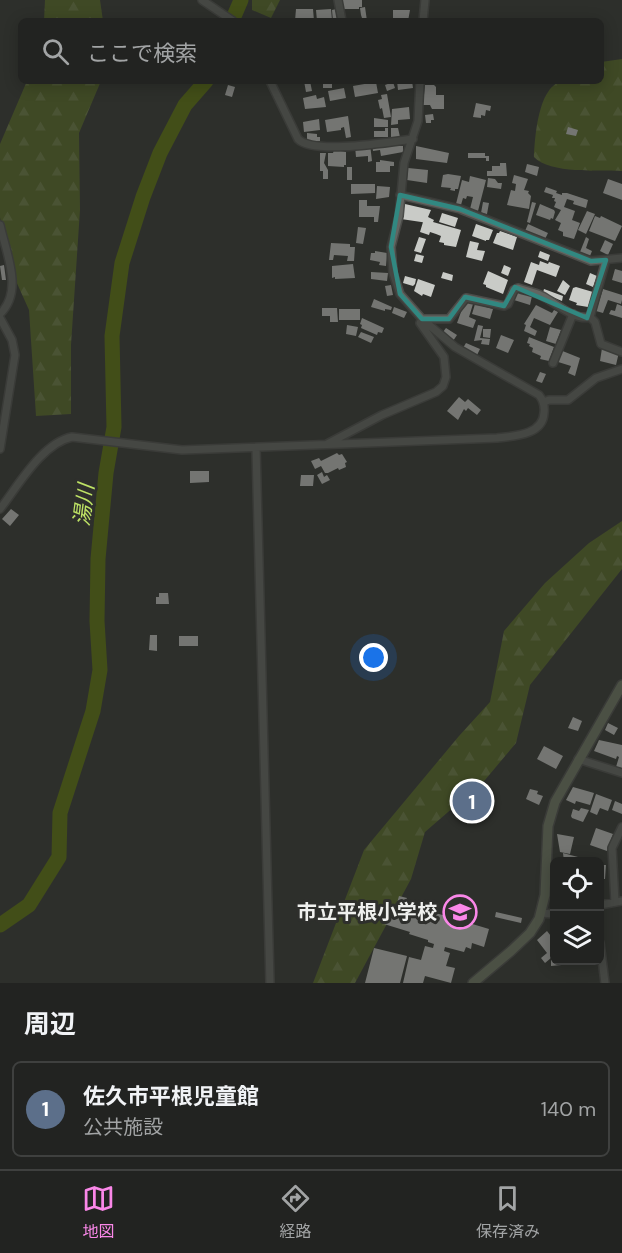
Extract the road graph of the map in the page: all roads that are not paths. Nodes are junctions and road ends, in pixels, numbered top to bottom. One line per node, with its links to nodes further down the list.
1 (202, 0): 4 (street)
2 (338, 0): 5 (street)
3 (425, 0): 6 (street)
4 (229, 18)
5 (341, 18)
6 (423, 18)
7 (271, 84): 9 (street)
8 (420, 84): 9 (street)
9 (413, 139): 10 (street)
10 (400, 195): 13 (street); 18 (street)
11 (0, 225): 14 (street)
12 (622, 258): 13 (street)
13 (606, 260): 16 (street)
14 (0, 314)
15 (573, 314): 16 (street); 18 (street); 20 (street)
16 (590, 317): 19 (street)
17 (0, 318): 25 (street)
18 (422, 319): 22 (street); 23 (street)
19 (622, 352)
20 (553, 363)
21 (622, 369): 22 (street)
22 (544, 402): 23 (street)
23 (325, 445): 24 (street)
24 (256, 448): 26 (street); 36 (street)
25 (0, 449)
26 (0, 509)
27 (622, 685): 28 (main road)
28 (578, 759): 29 (street); 33 (main road)
29 (622, 773)
30 (622, 827): 31 (street)
31 (619, 901): 32 (street)
32 (604, 904)
33 (541, 913): 34 (street); 37 (main road)
34 (550, 914)
35 (603, 965): 38 (street)
36 (270, 983)
37 (473, 983)
38 (605, 983)

